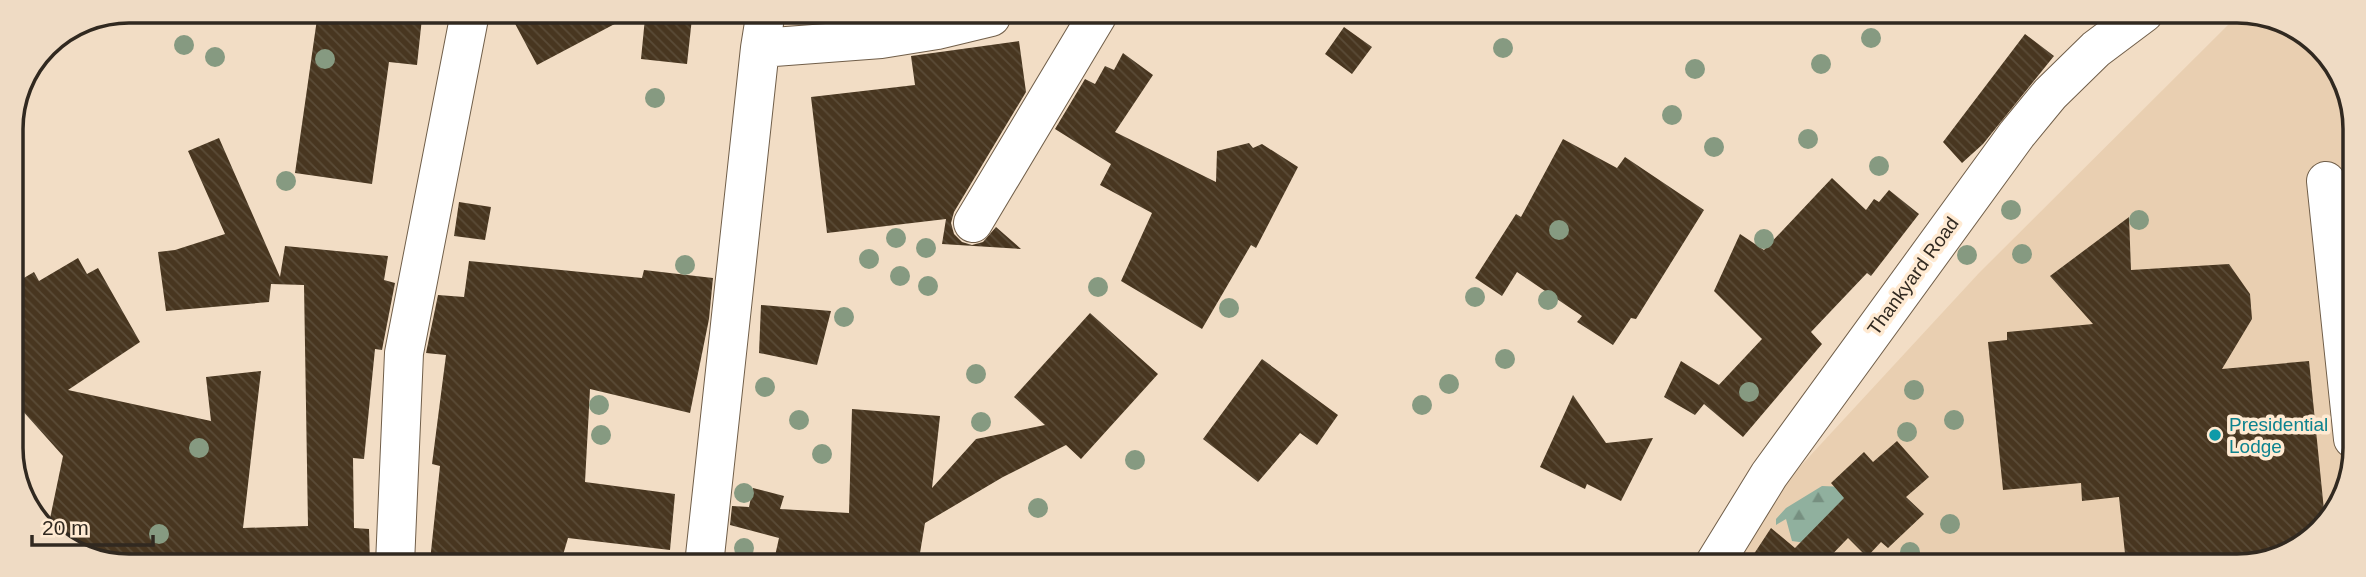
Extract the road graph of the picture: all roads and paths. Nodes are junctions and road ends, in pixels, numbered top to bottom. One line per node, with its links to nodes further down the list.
1 (468, 23): 9 (street)
2 (966, 23): 5 (street)
3 (1093, 23): 7 (street)
4 (2131, 23): 11 (street, Thankyard Road)
5 (763, 33): 10 (street)
6 (2326, 181): 8 (street)
7 (973, 223)
8 (2343, 343)
9 (395, 554)
10 (705, 554)
11 (1720, 554)

